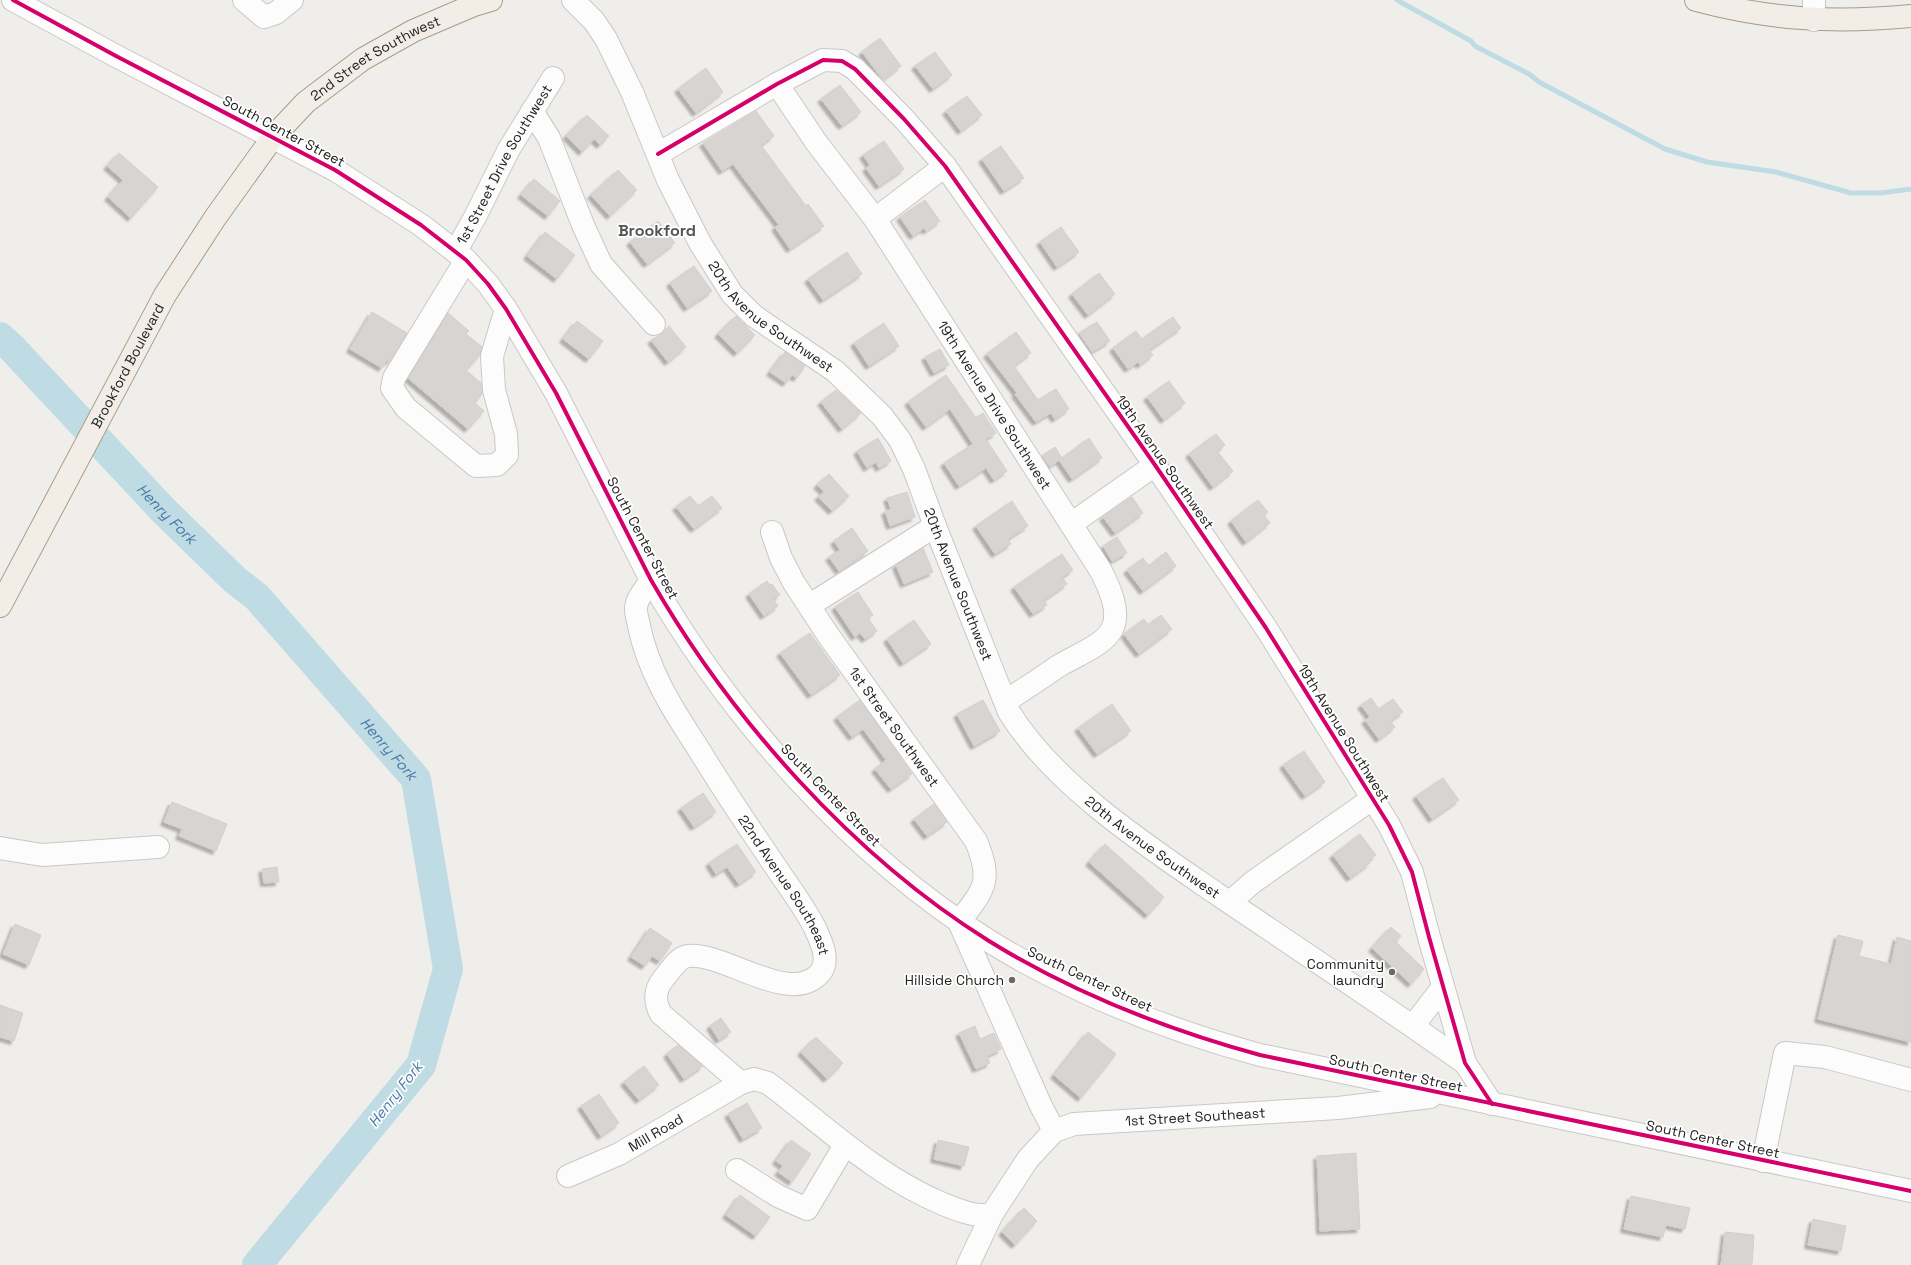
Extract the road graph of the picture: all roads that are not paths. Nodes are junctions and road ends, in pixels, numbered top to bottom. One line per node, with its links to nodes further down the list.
1 (13, 0): 12 (street, South Center Street)
2 (244, 0): 3 (street)
3 (292, 0)
4 (491, 0): 12 (main road, 2nd Street Southwest)
5 (573, 0): 13 (street, 20th Avenue Southwest)
6 (1700, 1): 7 (main road)
7 (1814, 10): 8 (main road)
8 (1911, 16)
9 (553, 78): 11 (street, 1st Street Drive Southwest)
10 (777, 84): 13 (street, 19th Avenue Southwest); 14 (street, 19th Avenue Southwest); 15 (street, 19th Avenue Drive Southwest)
11 (532, 111): 16 (street, 1st Street Drive Southwest); 18 (street)
12 (273, 137): 16 (street, South Center Street); 24 (main road, Brookford Boulevard)
13 (658, 154): 21 (street, 20th Avenue Southwest)
14 (945, 166): 15 (street); 19 (street, 19th Avenue Southwest)
15 (875, 219): 20 (street, 19th Avenue Drive Southwest)
16 (461, 256): 17 (street, South Center Street); 17 (street, 1st Street Drive Southwest)
17 (506, 309): 23 (street, South Center Street)
18 (654, 324)
19 (1155, 465): 20 (street); 27 (street, 19th Avenue Southwest)
20 (1071, 524): 26 (street, 19th Avenue Drive Southwest)
21 (935, 526): 25 (street); 26 (street, 20th Avenue Southwest)
22 (772, 532): 25 (street, 1st Street Southwest)
23 (651, 580): 31 (street, South Center Street); 36 (street, 22nd Avenue Southeast)
24 (0, 606)
25 (810, 606): 31 (street, 1st Street Southwest)
26 (1006, 701): 30 (street, 20th Avenue Southwest)
27 (1372, 799): 30 (street); 32 (street, 19th Avenue Southwest)
28 (158, 847): 29 (street)
29 (0, 848)
30 (1230, 902): 33 (street, 20th Avenue Southwest)
31 (959, 922): 37 (street, South Center Street); 39 (street)
32 (1443, 987): 33 (street); 34 (street, 19th Avenue Southwest)
33 (1412, 1026): 34 (street, 20th Avenue Southwest)
34 (1465, 1063): 38 (street, 19th Avenue Southwest)
35 (1911, 1080): 41 (street)
36 (741, 1083): 40 (street); 43 (street, Mill Road)
37 (1440, 1094): 38 (street, South Center Street); 39 (street, 1st Street Southeast)
38 (1492, 1104): 41 (street, South Center Street)
39 (1054, 1131): 45 (street, 1st Street Southeast)
40 (845, 1145): 42 (street); 45 (street)
41 (1763, 1161): 44 (street, South Center Street)
42 (737, 1170)
43 (568, 1176)
44 (1911, 1191)
45 (992, 1214): 46 (street, 1st Street Southeast)
46 (968, 1265)

